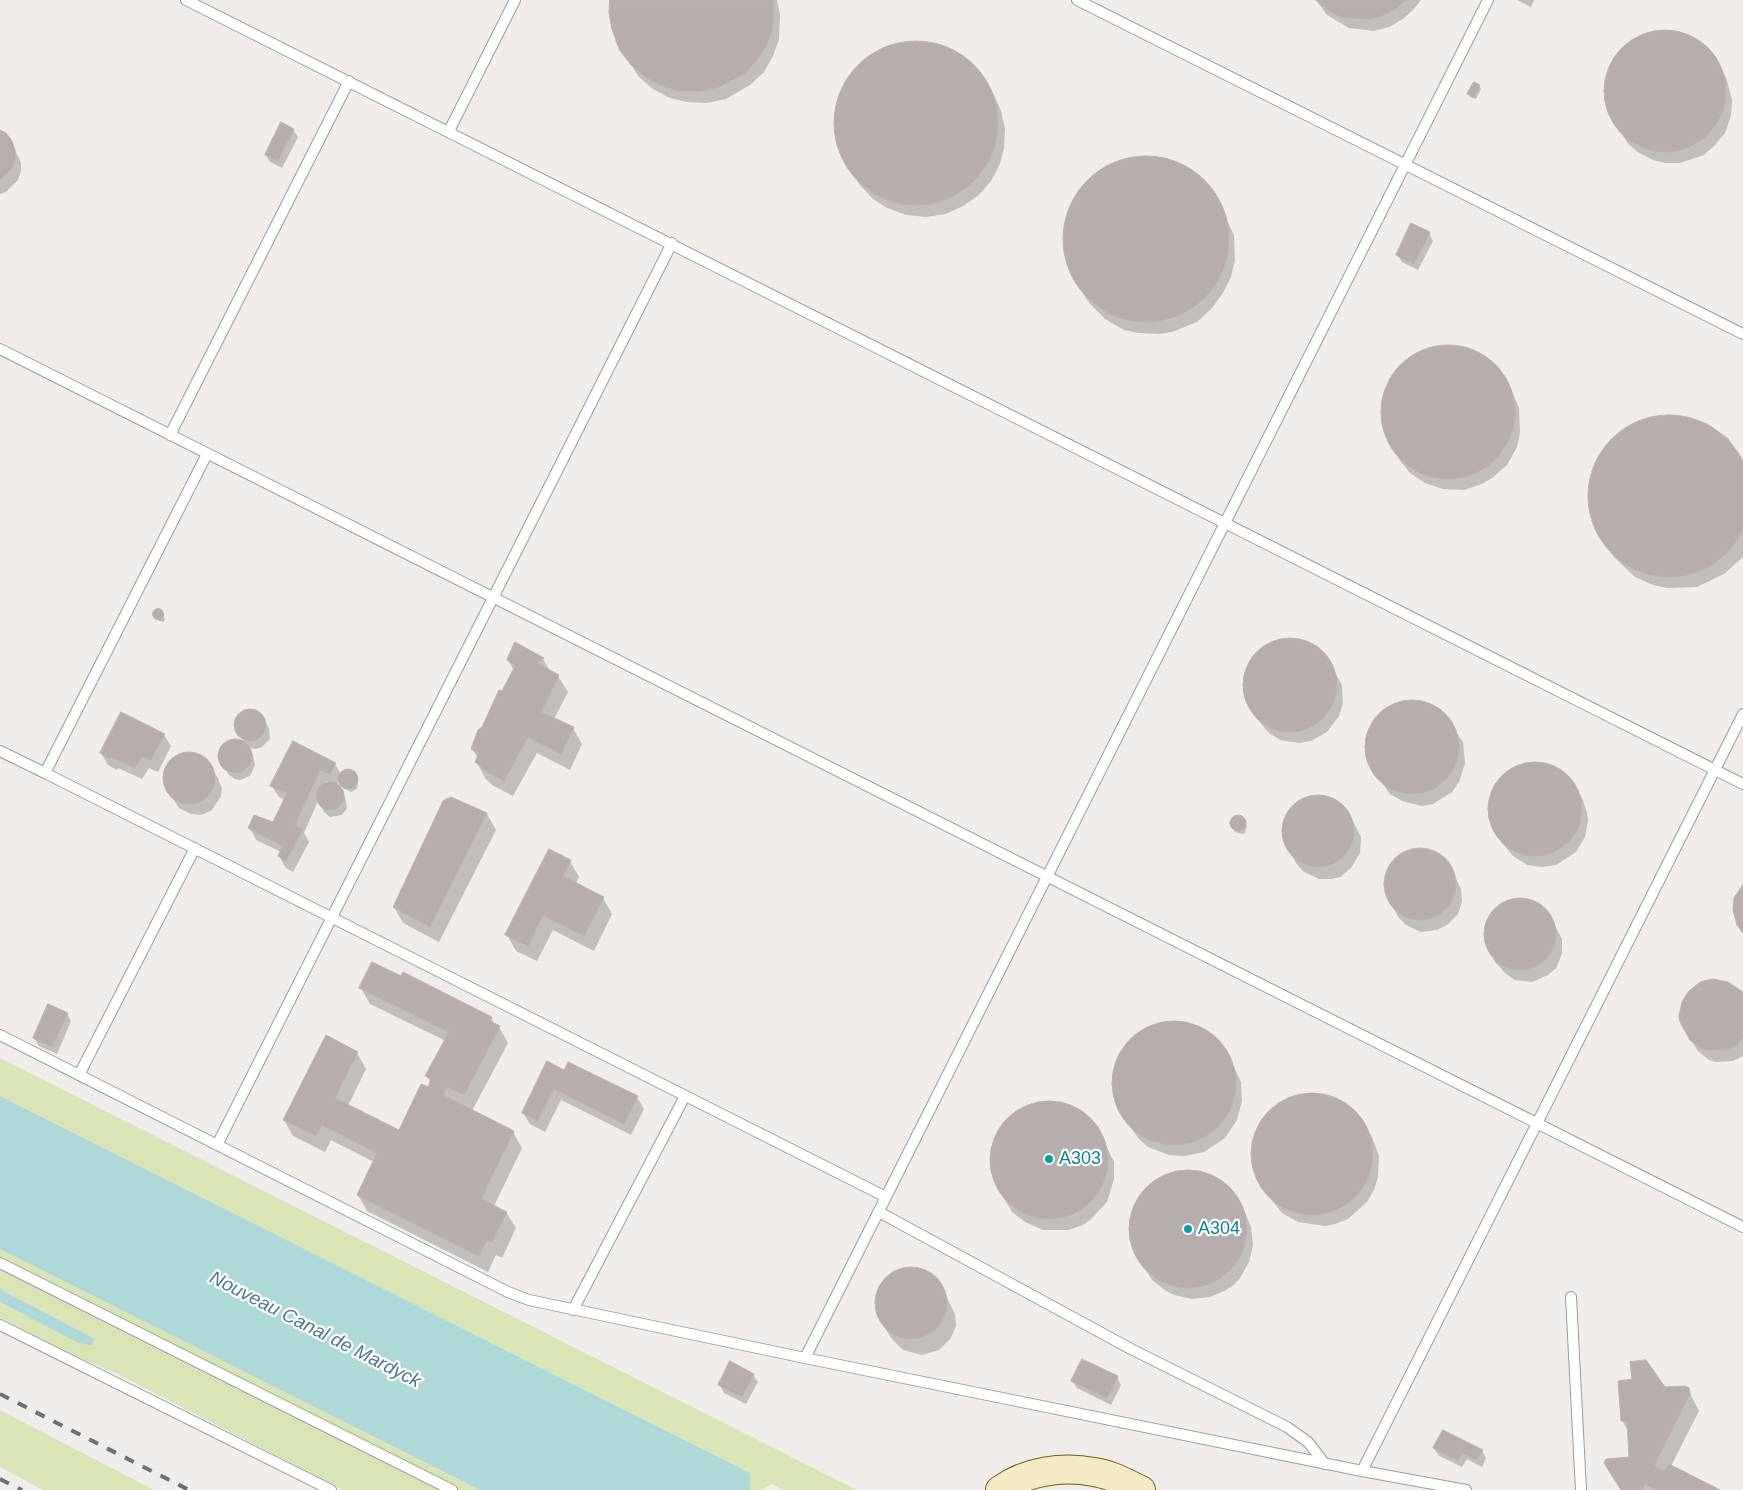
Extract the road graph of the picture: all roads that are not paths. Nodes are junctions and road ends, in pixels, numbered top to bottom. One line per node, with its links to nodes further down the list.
1 (186, 0): 5 (lane)
2 (515, 0): 6 (lane)
3 (1077, 0): 7 (lane)
4 (1488, 0): 7 (lane)
5 (349, 81): 6 (lane); 11 (lane)
6 (449, 131): 8 (lane)
7 (1406, 165): 9 (lane); 13 (lane)
8 (672, 244): 13 (lane); 14 (lane)
9 (1743, 334)
10 (0, 350): 11 (lane)
11 (170, 435): 12 (lane)
12 (208, 454): 14 (lane); 18 (lane)
13 (1226, 523): 17 (lane); 21 (lane)
14 (493, 598): 21 (lane); 22 (lane)
15 (1743, 714): 17 (lane)
16 (0, 751): 18 (lane)
17 (1716, 770): 19 (lane); 26 (lane)
18 (45, 773): 20 (lane)
19 (1743, 784)
20 (195, 848): 22 (lane); 24 (lane)
21 (1047, 876): 26 (lane); 28 (lane)
22 (332, 918): 25 (lane); 27 (lane)
23 (0, 1035): 24 (lane)
24 (79, 1075): 27 (lane)
25 (686, 1096): 28 (lane); 33 (lane)
26 (1536, 1122): 30 (lane); 38 (lane)
27 (218, 1145): 33 (lane)
28 (886, 1197): 29 (lane)
29 (879, 1212): 35 (lane); 36 (lane)
30 (1743, 1226)
31 (0, 1263): 40 (lane)
32 (1571, 1297): 45 (lane)
33 (573, 1310): 35 (lane)
34 (0, 1325): 39 (lane)
35 (805, 1358): 36 (lane)
36 (1325, 1464): 38 (lane)
37 (1070, 1470): 41 (main road); 42 (main road); 43 (main road)
38 (1362, 1472): 44 (lane)
39 (331, 1490)
40 (452, 1490)
41 (1000, 1490)
42 (1112, 1490)
43 (1141, 1490)
44 (1466, 1490)
45 (1581, 1490)

